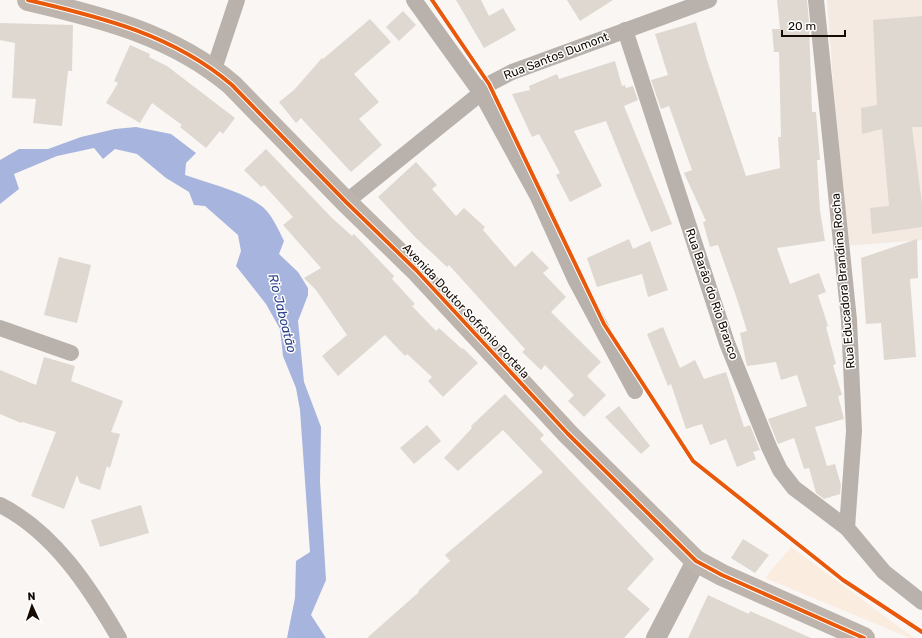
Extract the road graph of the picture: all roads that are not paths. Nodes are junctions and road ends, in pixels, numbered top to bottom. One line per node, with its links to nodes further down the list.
1 (28, 0): 7 (main road, Avenida Doutor Sofrônio Portela)
2 (237, 0): 7 (street)
3 (414, 0): 8 (street)
4 (709, 0): 6 (street, Rua Santos Dumont)
5 (816, 0): 14 (street, Rua Educadora Brandina Rocha)
6 (625, 30): 8 (street, Rua Santos Dumont); 14 (street, Rua Barão do Rio Branco)
7 (214, 69): 9 (main road, Avenida Doutor Sofrônio Portela)
8 (481, 93): 9 (street, Rua Santos Dumont); 12 (street)
9 (346, 202): 15 (main road, Avenida Doutor Sofrônio Portela)
10 (0, 328): 11 (street)
11 (71, 353)
12 (635, 391)
13 (0, 505): 17 (street)
14 (847, 528): 16 (street)
15 (696, 561): 18 (street); 19 (main road, Avenida Doutor Sofrônio Portela)
16 (922, 602)
17 (119, 638)
18 (656, 638)
19 (864, 638)

